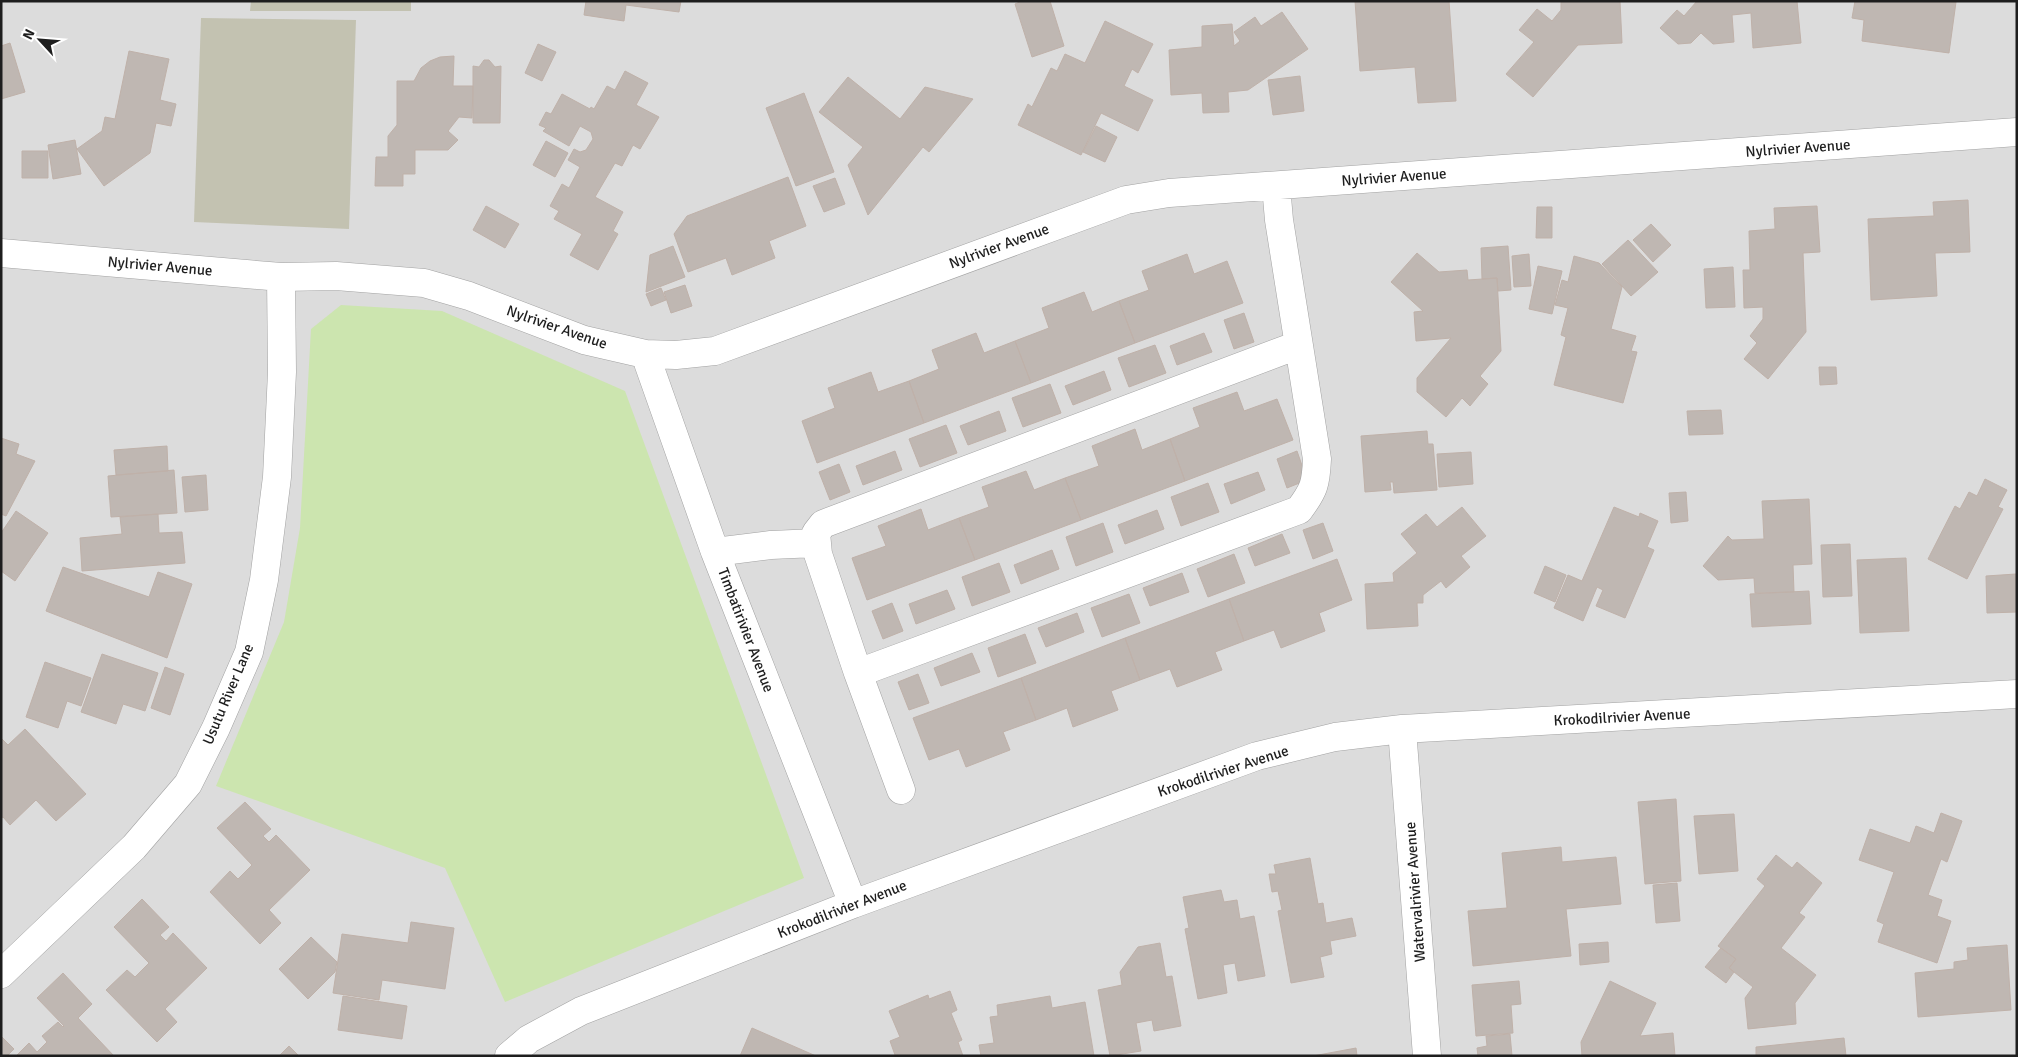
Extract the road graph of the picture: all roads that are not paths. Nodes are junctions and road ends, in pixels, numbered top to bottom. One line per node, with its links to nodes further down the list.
1 (2017, 132): 2 (street, Nylrivier Avenue)
2 (1276, 186): 5 (street); 6 (street, Nylrivier Avenue)
3 (1, 253): 4 (street, Nylrivier Avenue)
4 (281, 277): 6 (street, Nylrivier Avenue); 14 (street, Usutu River Lane)
5 (1298, 345): 7 (street); 9 (street)
6 (645, 354): 8 (street, Timbatirivier Avenue)
7 (816, 543): 8 (street); 9 (street)
8 (715, 552): 13 (street, Timbatirivier Avenue)
9 (858, 673): 12 (street)
10 (2017, 694): 11 (street, Krokodilrivier Avenue)
11 (1402, 729): 13 (street, Krokodilrivier Avenue); 16 (street, Watervalrivier Avenue)
12 (901, 790)
13 (853, 904): 15 (street, Krokodilrivier Avenue)
14 (1, 974)
15 (509, 1056)
16 (1427, 1056)

